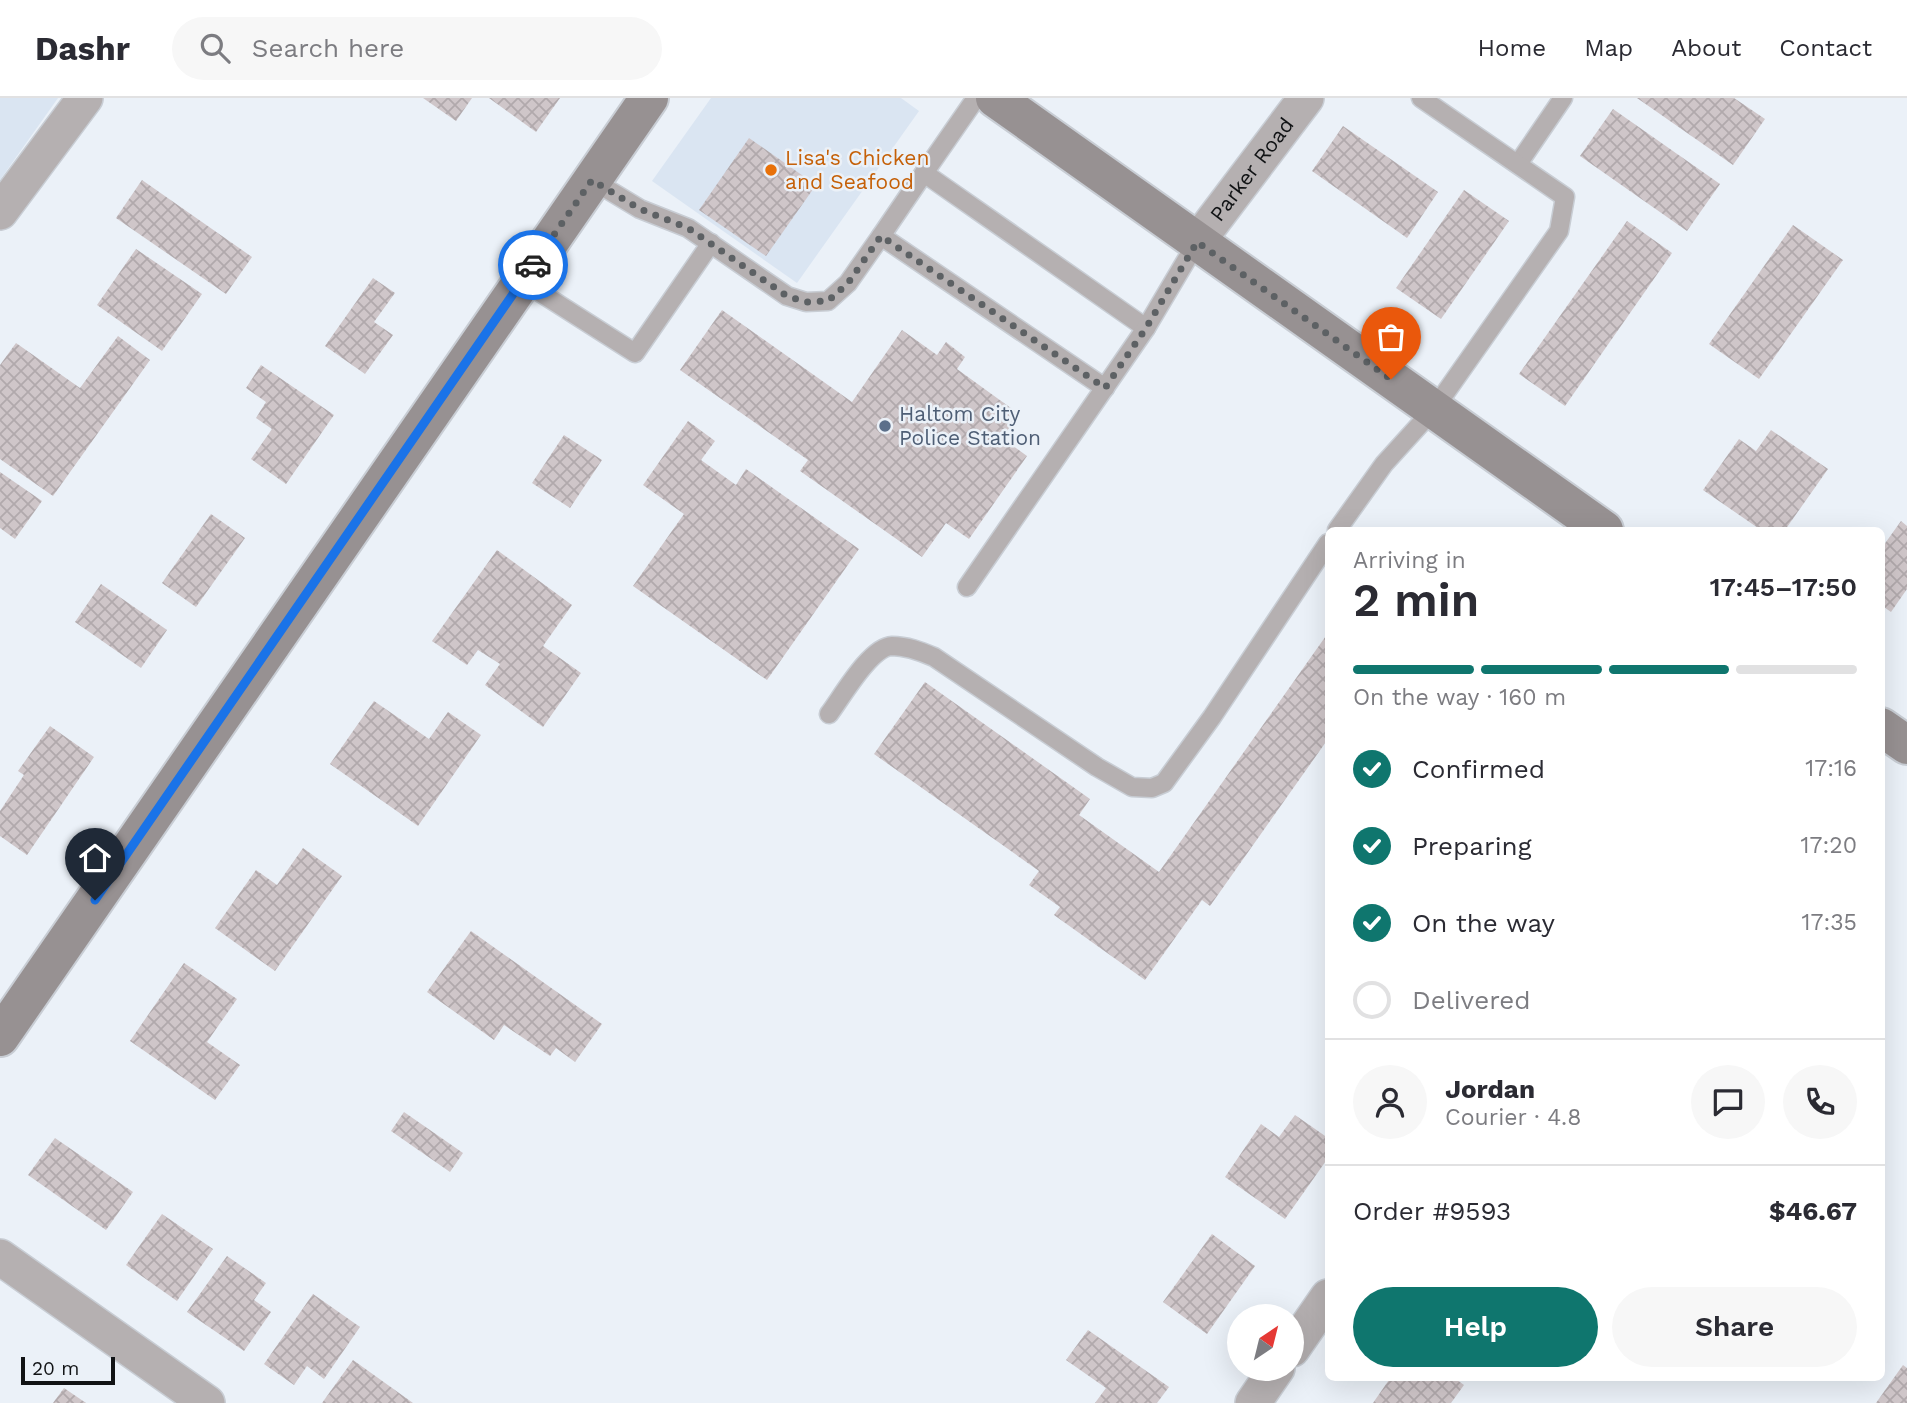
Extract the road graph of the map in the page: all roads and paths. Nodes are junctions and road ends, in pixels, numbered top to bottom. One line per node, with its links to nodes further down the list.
1 (85, 98): 11 (street)
2 (649, 98): 10 (main road)
3 (976, 98): 9 (lane)
4 (995, 98): 13 (main road)
5 (1306, 98): 13 (street, Parker Road)
6 (1421, 98): 8 (lane)
7 (1563, 98): 8 (lane)
8 (1518, 164): 18 (lane)
9 (924, 173): 12 (lane); 16 (lane)
10 (592, 180): 14 (lane); 15 (main road)
11 (0, 212)
12 (881, 236): 14 (lane); 17 (lane)
13 (1197, 242): 16 (lane); 18 (main road)
14 (710, 243): 15 (lane)
15 (522, 281): 24 (main road)
16 (1146, 328): 17 (lane)
17 (1105, 388): 22 (lane)
18 (1434, 409): 19 (lane); 20 (main road)
19 (1339, 527)
20 (1600, 527)
21 (1325, 547): 23 (lane)
22 (967, 587)
23 (830, 714)
24 (0, 1037)
25 (0, 1257): 29 (street)
26 (1325, 1301): 27 (street)
27 (1304, 1332)
28 (1269, 1381): 30 (street)
29 (207, 1403)
30 (1253, 1403)

